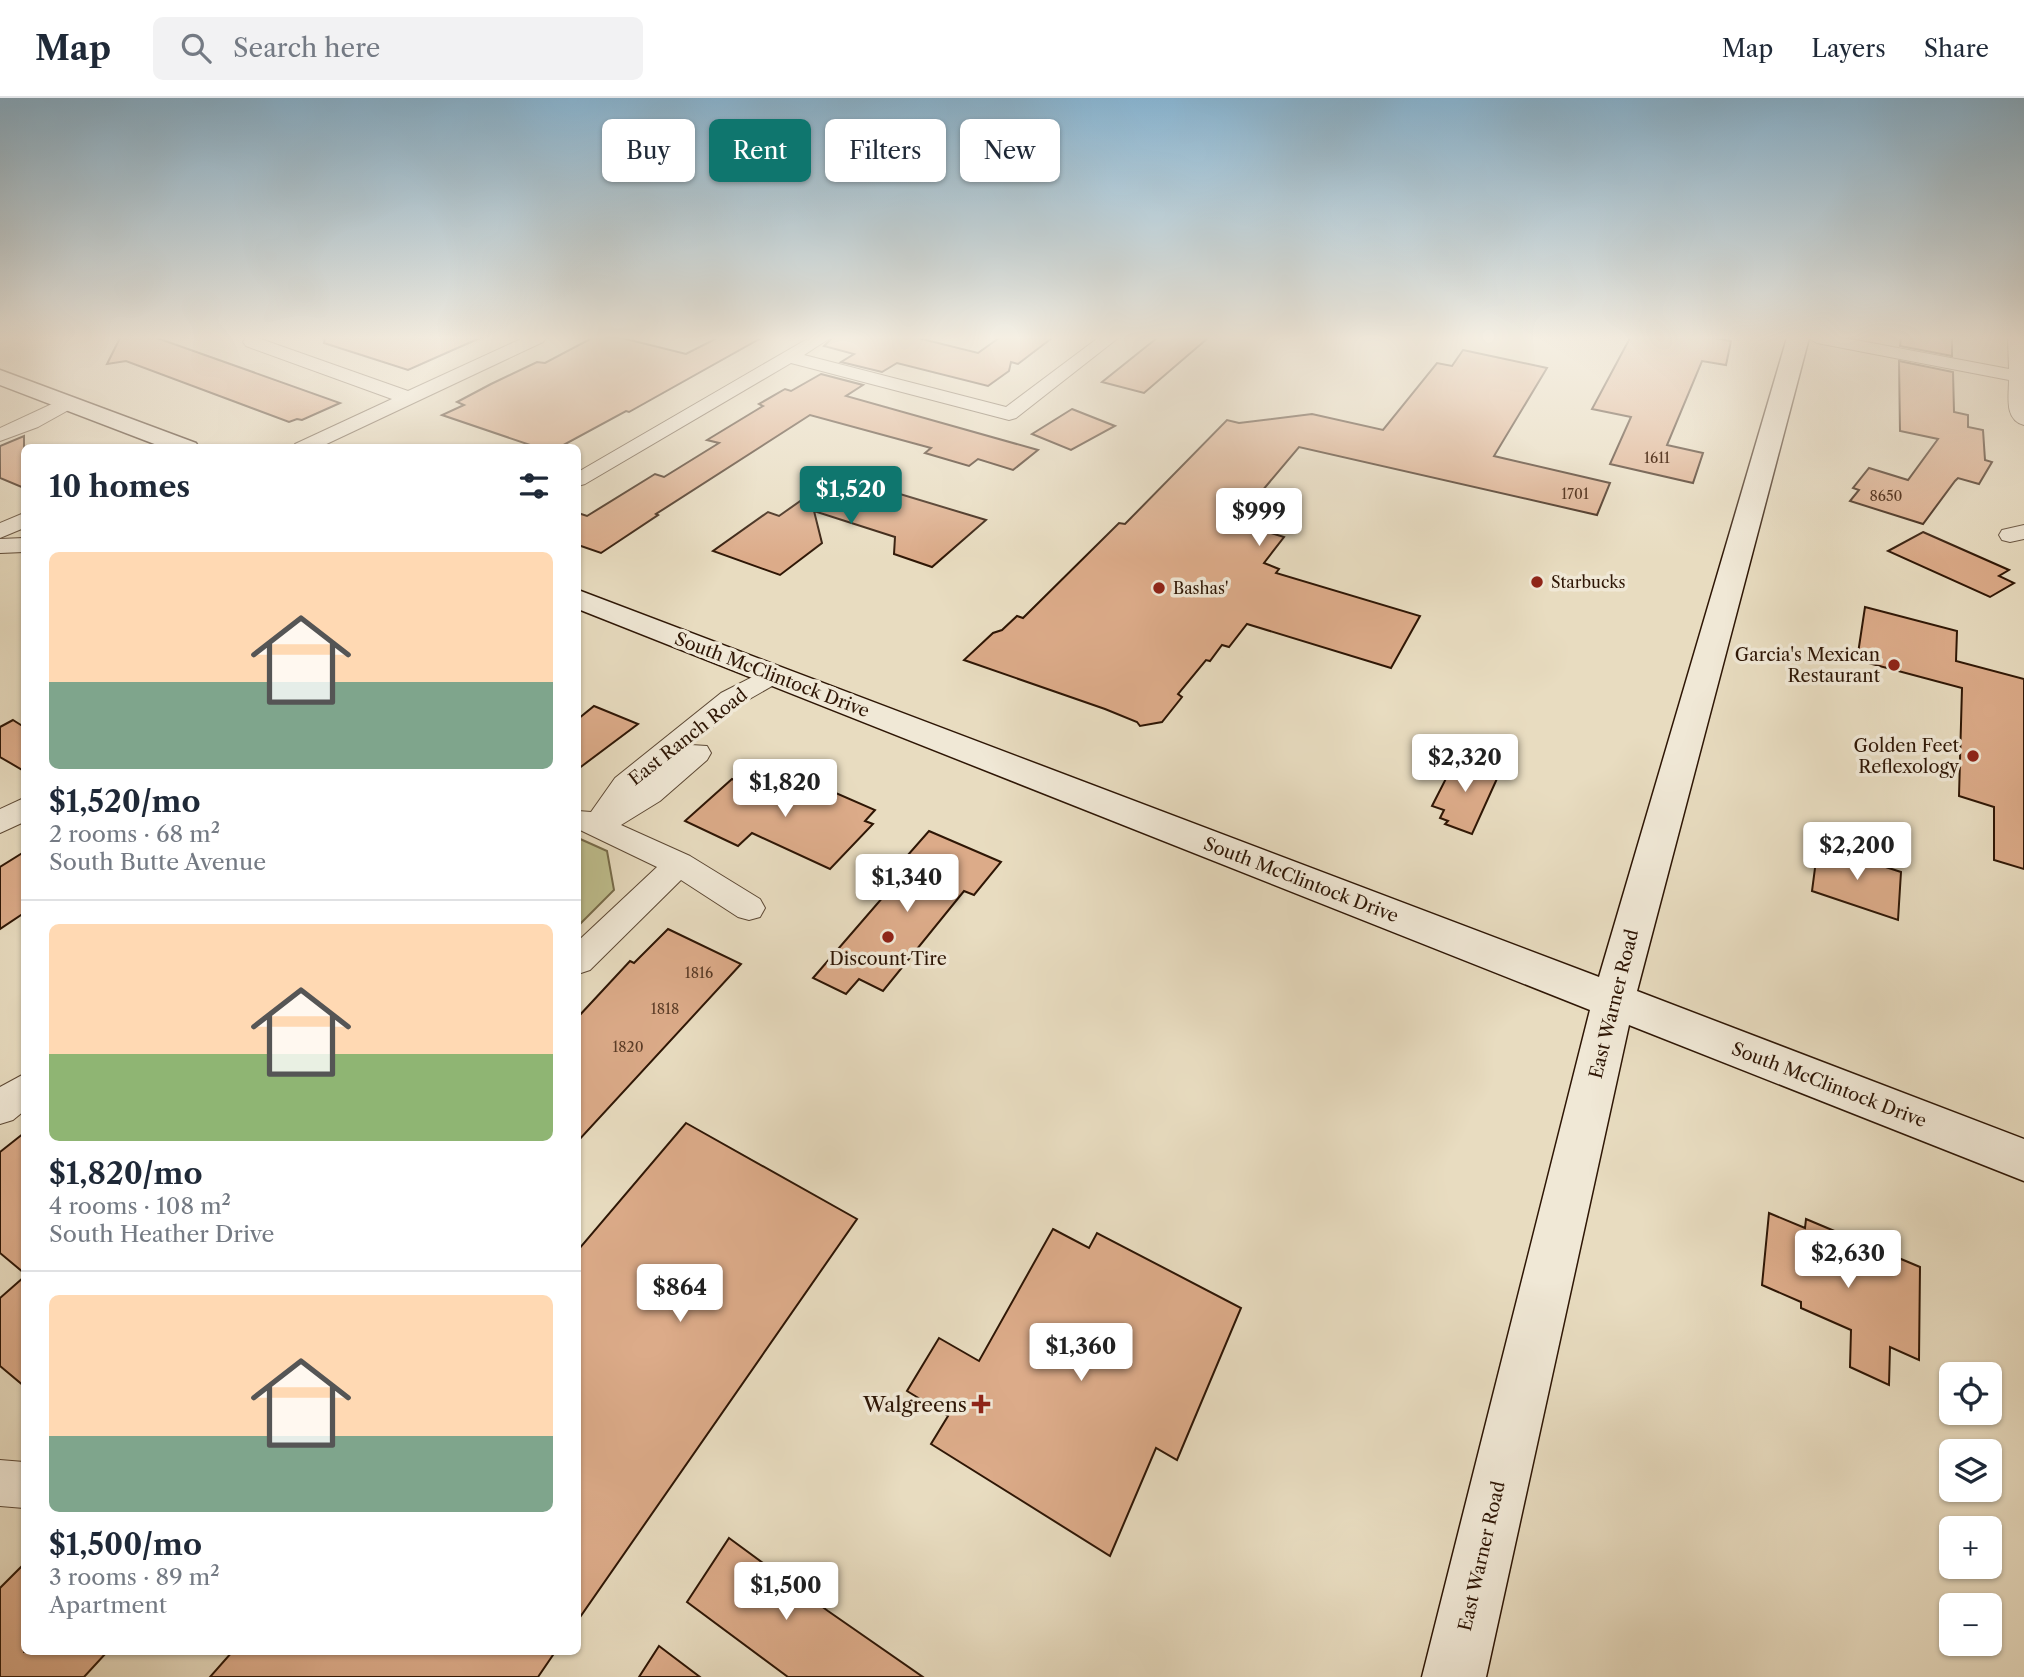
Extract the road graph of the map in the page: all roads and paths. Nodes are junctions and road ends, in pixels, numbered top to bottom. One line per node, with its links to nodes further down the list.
1 (41, 412): 7 (street)
2 (51, 412): 8 (street)
3 (90, 412): 9 (main road)
4 (379, 412): 10 (street)
5 (695, 412): 11 (street)
6 (1777, 412): 22 (main road, East Warner Road)
7 (0, 425)
8 (0, 435)
9 (176, 444)
10 (310, 444)
11 (581, 478)
12 (0, 545): 13 (street)
13 (21, 545)
14 (581, 600): 15 (main road, South McClintock Drive)
15 (772, 675): 17 (street, East Ranch Road); 22 (main road, South McClintock Drive)
16 (21, 810): 18 (street)
17 (587, 822): 19 (street)
18 (0, 823)
19 (678, 864): 20 (street); 21 (street)
20 (749, 908)
21 (581, 958)
22 (1613, 1001): 25 (main road, South McClintock Drive); 28 (main road, East Warner Road)
23 (21, 1092): 24 (street)
24 (0, 1108)
25 (2024, 1160)
26 (0, 1483): 27 (street)
27 (21, 1485)
28 (1454, 1677)

